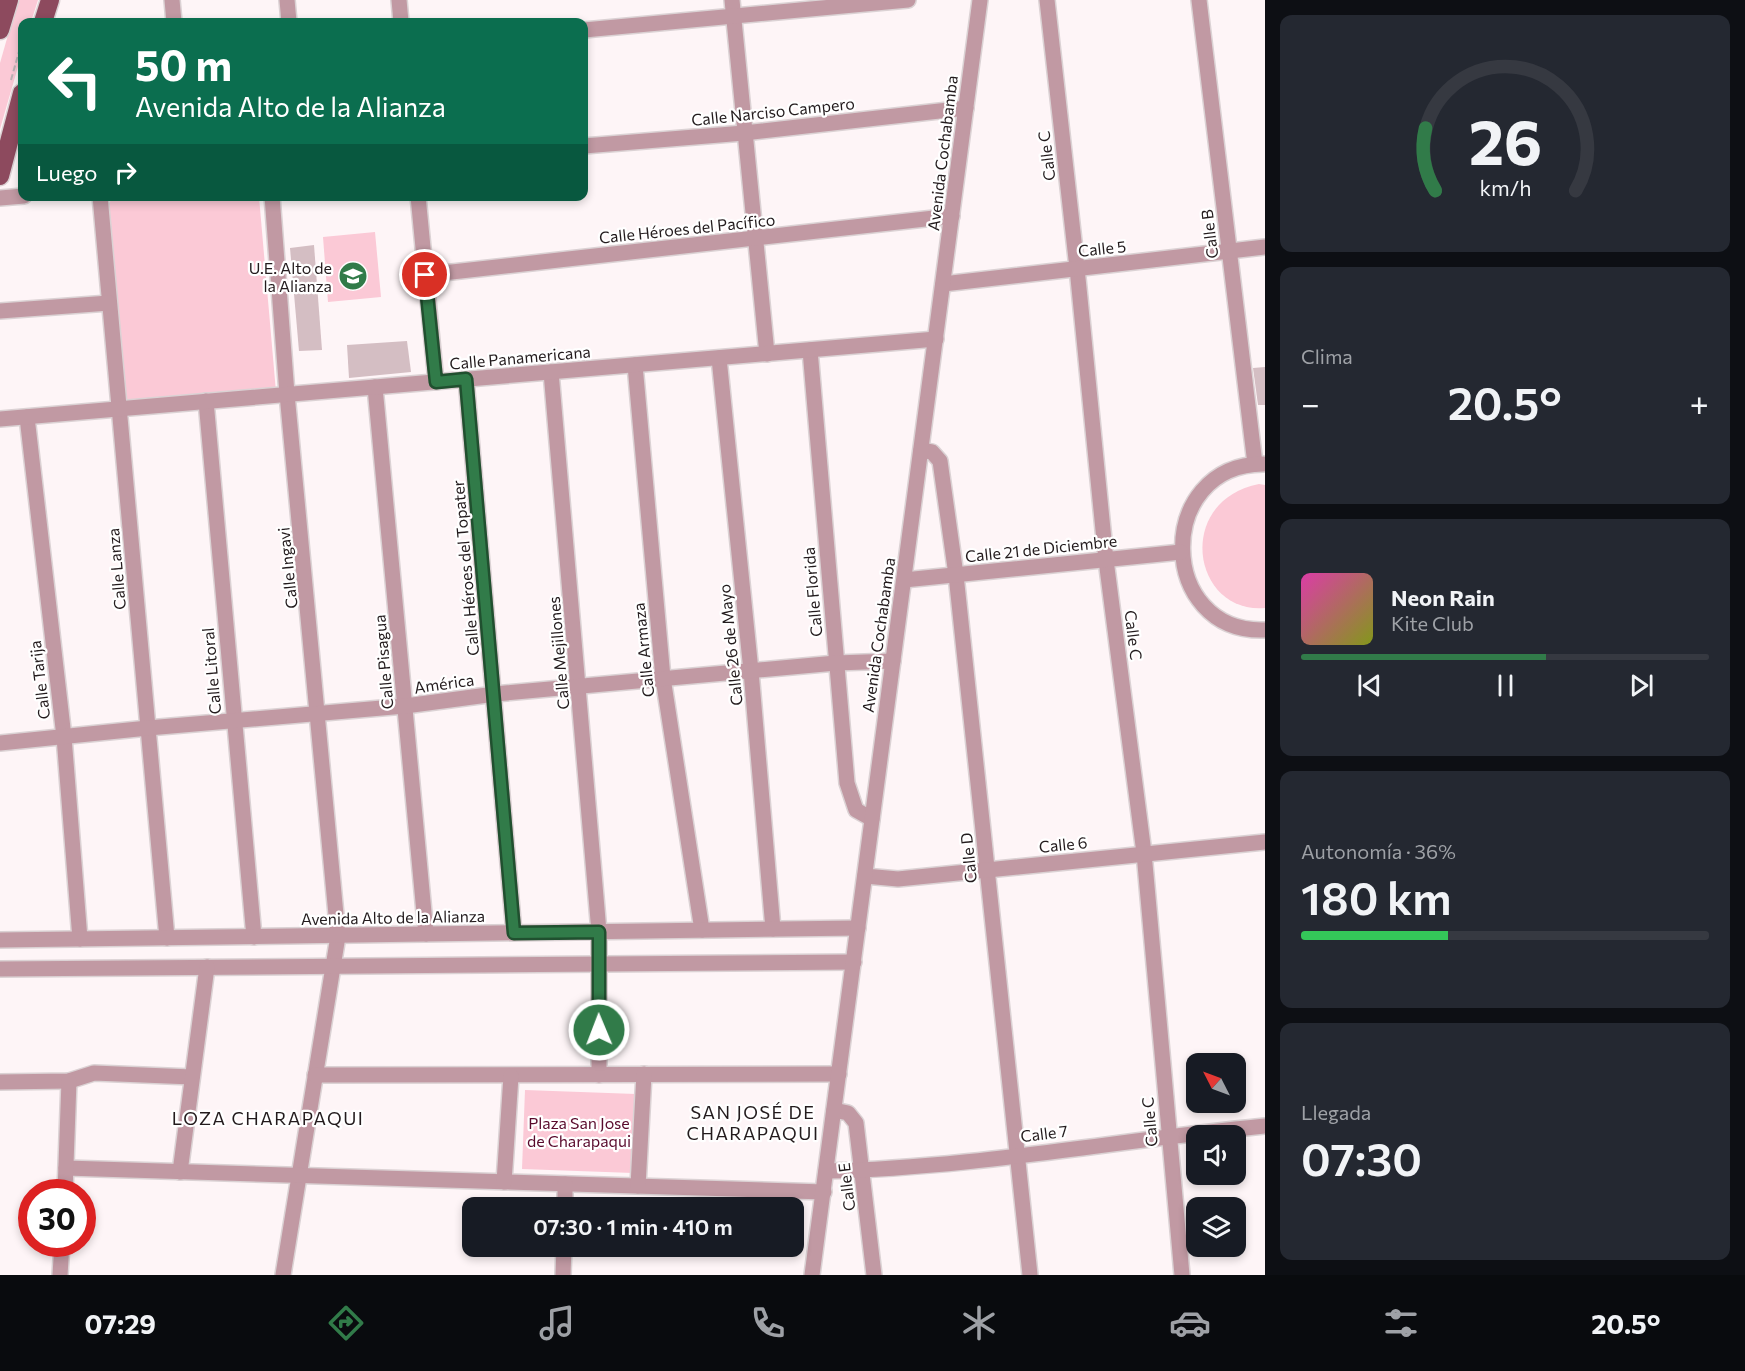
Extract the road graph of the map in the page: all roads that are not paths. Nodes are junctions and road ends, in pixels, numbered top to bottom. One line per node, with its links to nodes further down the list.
1 (9, 0): 16 (main road)
2 (50, 0): 12 (main road)
3 (172, 0): 13 (street)
4 (287, 0): 14 (street)
5 (399, 0): 15 (street)
6 (732, 0): 11 (street)
7 (908, 0): 11 (street)
8 (980, 0): 19 (street, Avenida Cochabamba)
9 (1047, 0): 32 (street, Calle C)
10 (1199, 0): 31 (street, Calle B)
11 (734, 16): 17 (street); 20 (street)
12 (44, 18)
13 (174, 18)
14 (289, 18)
15 (401, 18)
16 (0, 30)
17 (588, 30)
18 (16, 89): 22 (main road)
19 (966, 108): 20 (street, Calle Narciso Campero); 28 (street, Avenida Cochabamba)
20 (744, 133): 21 (street, Calle Narciso Campero); 29 (street)
21 (588, 146)
22 (0, 176)
23 (18, 196): 24 (street)
24 (0, 198)
25 (100, 201): 35 (street, Calle Lanza)
26 (272, 201): 46 (street, Calle Ingavi)
27 (418, 201): 33 (street)
28 (952, 216): 29 (street, Calle Héroes del Pacífico); 34 (street, Avenida Cochabamba)
29 (755, 239): 33 (street, Calle Héroes del Pacífico); 39 (street)
30 (1265, 247): 31 (street, Calle 5)
31 (1229, 251): 32 (street, Calle 5); 52 (street, Calle B)
32 (1077, 268): 34 (street, Calle 5); 54 (street, Calle C)
33 (425, 275): 44 (street)
34 (943, 284): 37 (street, Avenida Cochabamba)
35 (110, 303): 36 (street); 48 (street, Calle Lanza)
36 (0, 311)
37 (936, 339): 38 (street, Calle Panamericana); 51 (street, Avenida Cochabamba)
38 (810, 350): 39 (street, Calle Panamericana); 59 (street, Calle Florida)
39 (767, 354): 40 (street, Calle Panamericana)
40 (719, 358): 41 (street, Calle Panamericana); 60 (street, Calle 26 de Mayo)
41 (636, 365): 42 (street, Calle Panamericana); 61 (street, Calle Armaza)
42 (551, 372): 43 (street, Calle Panamericana); 62 (street, Calle Mejillones)
43 (466, 379): 44 (street, Calle Panamericana); 63 (street, Calle Héroes del Topater)
44 (436, 382): 45 (street, Calle Panamericana)
45 (375, 387): 46 (street, Calle Panamericana); 64 (street, Calle Pisagua)
46 (288, 394): 47 (street, Calle Panamericana); 65 (street, Calle Ingavi)
47 (206, 401): 48 (street, Calle Panamericana); 66 (street, Calle Litoral)
48 (119, 409): 49 (street, Calle Panamericana); 67 (street, Calle Lanza)
49 (27, 417): 50 (street, Calle Panamericana); 68 (street, Calle Tarija)
50 (0, 419)
51 (921, 450): 55 (street, Calle D); 56 (street, Avenida Cochabamba)
52 (1260, 464): 53 (street)
53 (1181, 552): 54 (street, Calle 21 de Diciembre); 57 (street)
54 (1106, 560): 55 (street, Calle 21 de Diciembre); 72 (street, Calle C)
55 (956, 575): 56 (street, Calle 21 de Diciembre); 73 (street, Calle D)
56 (904, 580): 58 (street, Avenida Cochabamba)
57 (1265, 630)
58 (893, 661): 59 (street, América); 70 (street, Avenida Cochabamba)
59 (836, 663): 60 (street, América); 70 (street, Calle Florida)
60 (751, 671): 61 (street, América); 76 (street, Calle 26 de Mayo)
61 (663, 678): 62 (street, América); 77 (street, Calle Armaza)
62 (579, 687): 63 (street, América); 78 (street, Calle Mejillones)
63 (495, 694): 64 (street, América); 79 (street, Calle Héroes del Topater)
64 (405, 706): 65 (street, América); 80 (street, Calle Pisagua)
65 (319, 714): 66 (street, América); 81 (street, Calle Ingavi)
66 (234, 720): 67 (street, América); 82 (street, Calle Litoral)
67 (148, 728): 68 (street, América); 83 (street, Calle Lanza)
68 (64, 737): 69 (street, América); 84 (street, Calle Tarija)
69 (0, 743)
70 (872, 819): 74 (street, Avenida Cochabamba)
71 (1265, 842): 72 (street, Calle 6)
72 (1144, 853): 73 (street, Calle 6); 101 (street, Calle C)
73 (988, 870): 74 (street, Calle 6); 102 (street, Calle D)
74 (865, 876): 75 (street, Avenida Cochabamba)
75 (858, 928): 76 (street, Avenida Alto de la Alianza); 86 (street, Avenida Cochabamba)
76 (773, 929): 77 (street, Avenida Alto de la Alianza)
77 (702, 930): 78 (street, Avenida Alto de la Alianza)
78 (599, 932): 79 (street, Avenida Alto de la Alianza); 87 (street, Calle Mejillones)
79 (514, 933): 80 (street, Avenida Alto de la Alianza)
80 (426, 934): 81 (street, Avenida Alto de la Alianza)
81 (338, 936): 82 (street, Avenida Alto de la Alianza); 88 (street, Calle Ingavi)
82 (254, 937): 83 (street, Avenida Alto de la Alianza)
83 (167, 938): 84 (street, Avenida Alto de la Alianza)
84 (80, 939): 85 (street, Avenida Alto de la Alianza)
85 (0, 940)
86 (854, 962): 87 (street); 92 (street, Avenida Cochabamba)
87 (598, 964): 88 (street); 94 (street, Calle Mejillones)
88 (333, 966): 89 (street); 93 (street, Calle Ingavi)
89 (207, 967): 90 (street); 96 (street)
90 (0, 969)
91 (644, 1074): 92 (street); 94 (street); 111 (street)
92 (839, 1074): 99 (street, Avenida Cochabamba)
93 (315, 1075): 95 (street); 107 (street, Calle Ingavi)
94 (599, 1075): 95 (street)
95 (511, 1076): 109 (street)
96 (192, 1077): 97 (street); 106 (street)
97 (69, 1081): 98 (street); 103 (street)
98 (0, 1083)
99 (834, 1110): 104 (street, Calle E); 105 (street, Avenida Cochabamba)
100 (1265, 1126): 101 (street, Calle 7)
101 (1168, 1135): 102 (street, Calle 7); 122 (street, Calle C)
102 (1018, 1155): 104 (street, Calle 7); 121 (street, Calle D)
103 (66, 1168): 106 (street); 108 (street)
104 (863, 1170): 105 (street, Calle 7); 120 (street, Calle E)
105 (826, 1171): 112 (street, Avenida Cochabamba)
106 (180, 1172): 107 (street)
107 (298, 1176): 109 (street); 117 (street, Calle Ingavi)
108 (66, 1179)
109 (504, 1182): 110 (street)
110 (565, 1184): 111 (street); 113 (street)
111 (638, 1186): 112 (street)
112 (824, 1192): 119 (street, Avenida Cochabamba)
113 (565, 1197)
114 (61, 1257): 116 (street)
115 (564, 1257): 118 (street)
116 (60, 1275)
117 (283, 1275)
118 (564, 1275)
119 (812, 1275)
120 (874, 1275)
121 (1030, 1275)
122 (1182, 1275)

